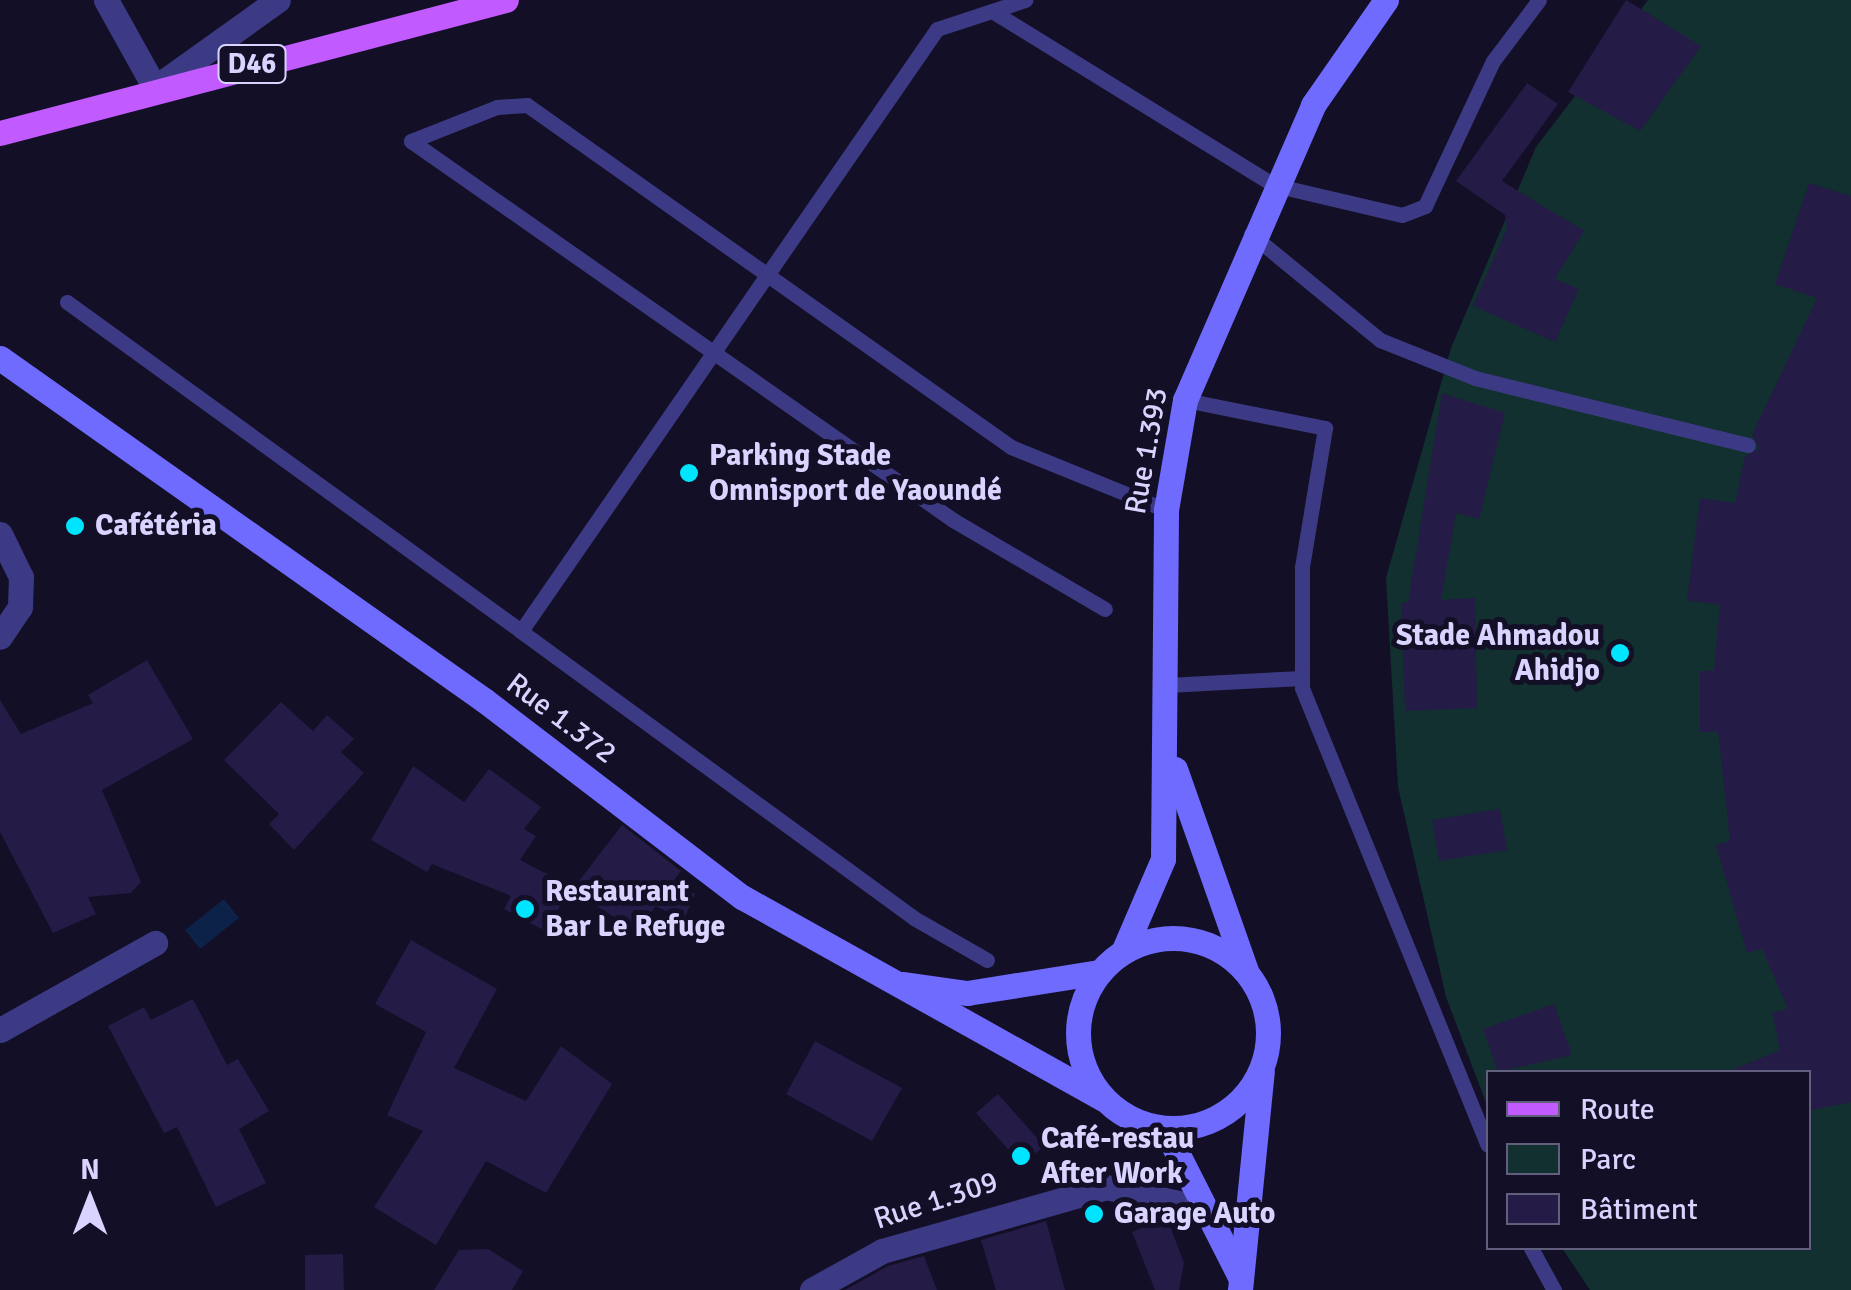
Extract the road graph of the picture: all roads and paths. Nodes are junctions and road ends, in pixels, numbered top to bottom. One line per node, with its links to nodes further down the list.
1 (106, 0): 8 (street)
2 (278, 0): 8 (street)
3 (506, 0): 8 (main road, D46)
4 (1025, 0): 7 (lane)
5 (1386, 0): 10 (main road, Rue 1.393)
6 (1538, 0): 10 (lane)
7 (992, 11): 10 (lane); 12 (lane)
8 (155, 88): 9 (main road, D46)
9 (0, 133)
10 (1274, 185): 11 (main road, Rue 1.393)
11 (1251, 234): 16 (main road, Rue 1.393); 17 (lane)
12 (768, 276): 14 (lane); 14 (lane); 18 (lane)
13 (67, 302): 21 (lane)
14 (718, 348): 20 (lane); 21 (lane)
15 (3, 357): 31 (main road, Rue 1.372)
16 (1185, 400): 18 (main road, Rue 1.393); 23 (lane)
17 (1748, 444)
18 (1166, 510): 24 (main road, Rue 1.393)
19 (0, 534): 22 (street)
20 (1105, 609)
21 (522, 631): 28 (lane)
22 (0, 637)
23 (1302, 678): 24 (lane); 36 (lane)
24 (1167, 685): 25 (main road, Rue 1.393)
25 (1169, 750): 27 (main road, Rue 1.393); 30 (main road)
26 (156, 943): 32 (street)
27 (1122, 952): 29 (main road); 30 (main road)
28 (987, 960)
29 (1100, 972): 31 (main road); 34 (main road)
30 (1247, 973): 33 (main road)
31 (888, 983): 34 (main road, Rue 1.372)
32 (0, 1030)
33 (1262, 1068): 35 (main road); 39 (main road)
34 (1103, 1098): 35 (main road)
35 (1165, 1129): 37 (main road)
36 (1486, 1139)
37 (1206, 1209): 39 (main road); 40 (street, Rue 1.309)
38 (1532, 1250): 41 (lane)
39 (1240, 1284)
40 (812, 1290)
41 (1554, 1290)

